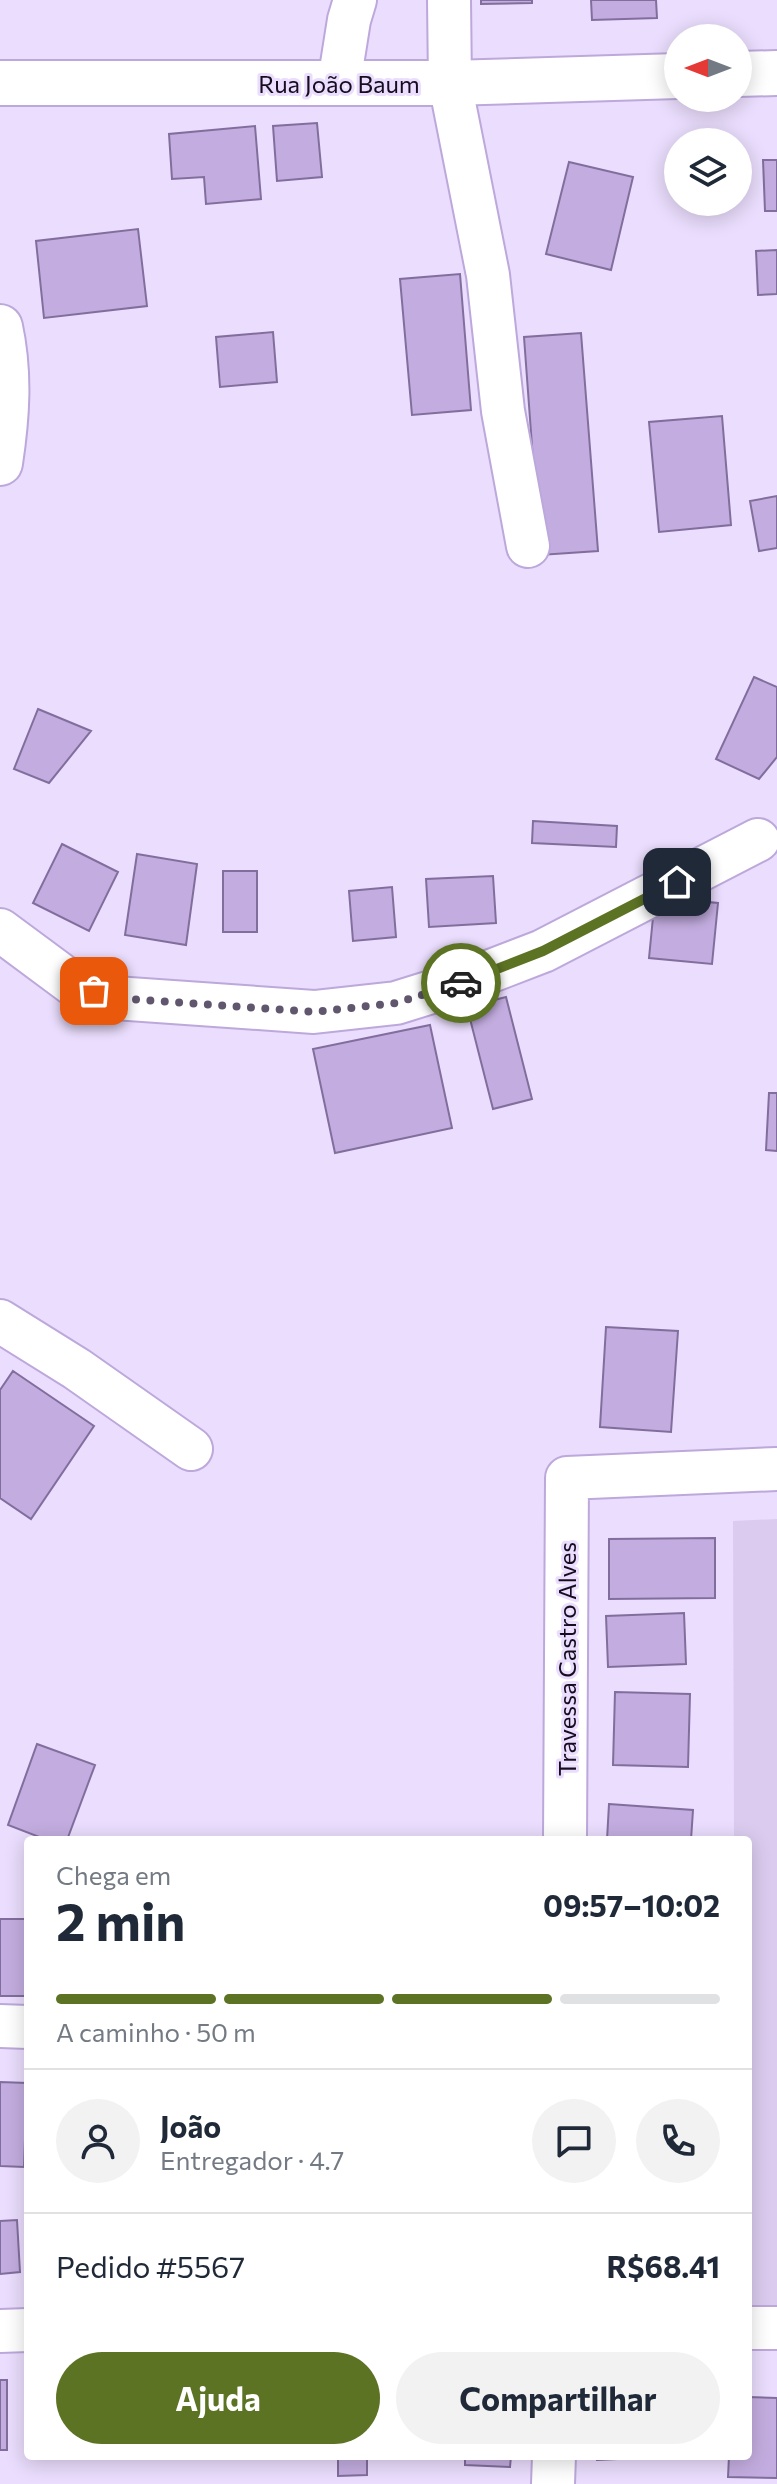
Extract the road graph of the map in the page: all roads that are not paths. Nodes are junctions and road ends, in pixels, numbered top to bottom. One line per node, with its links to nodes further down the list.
1 (355, 0): 7 (street)
2 (449, 0): 8 (street)
3 (777, 73): 4 (street)
4 (752, 74)
5 (664, 76): 8 (street, Rua João Baum)
6 (0, 83): 7 (street, Rua João Baum)
7 (339, 83): 8 (street, Rua João Baum)
8 (450, 83): 11 (street)
9 (0, 327): 10 (street)
10 (0, 463)
11 (528, 546)
12 (758, 840): 13 (street)
13 (0, 930)
14 (0, 1321): 15 (street)
15 (191, 1449)
16 (777, 1469): 17 (street, Travessa Castro Alves)
17 (565, 1836)
18 (0, 2026): 19 (street)
19 (24, 2027)
20 (752, 2328): 21 (street)
21 (777, 2328)
22 (24, 2330): 23 (street)
23 (0, 2331)
24 (554, 2460): 25 (street)
25 (553, 2484)

